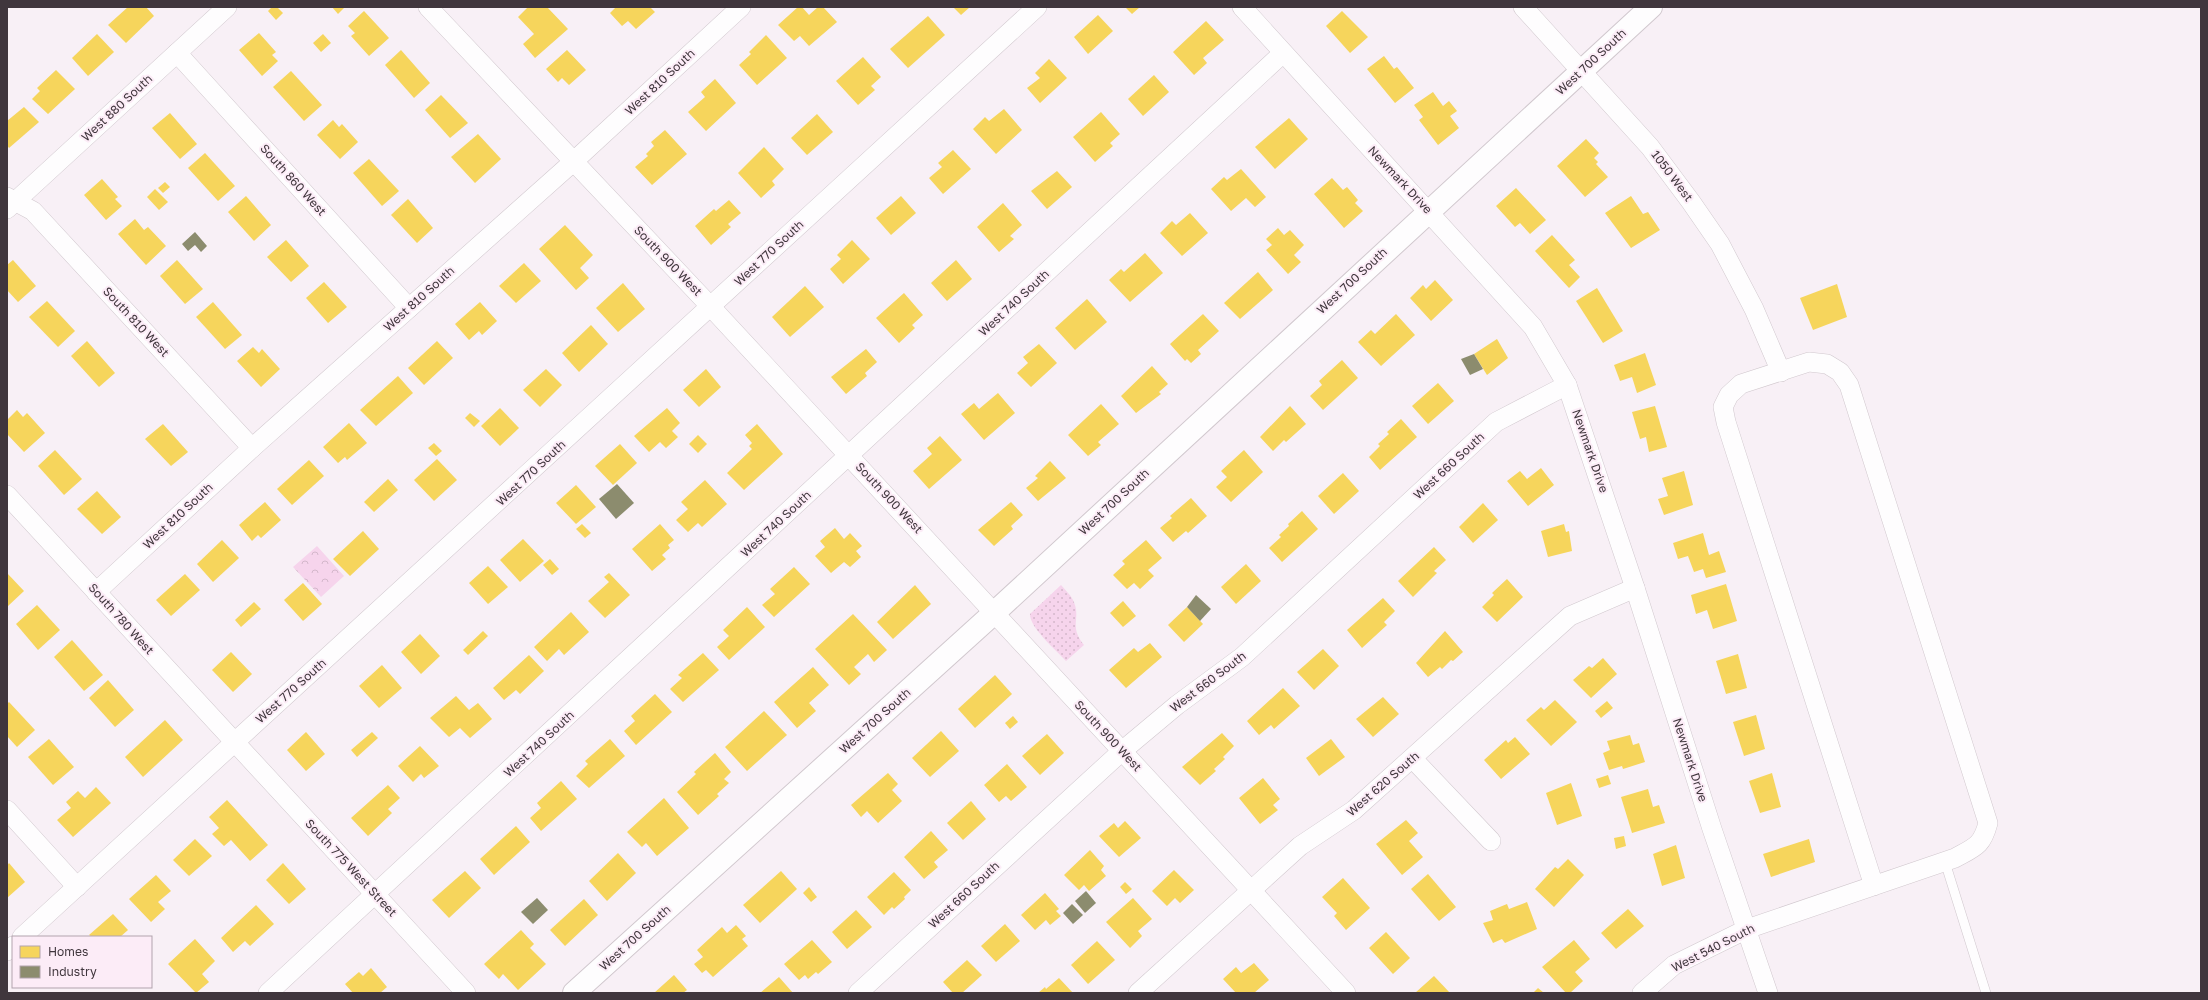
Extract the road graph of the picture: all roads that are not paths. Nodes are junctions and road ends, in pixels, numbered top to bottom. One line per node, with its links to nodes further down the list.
1 (227, 7): 8 (street, West 880 South)
2 (428, 7): 11 (street, South 900 West)
3 (1037, 7): 14 (street, West 770 South)
4 (1242, 7): 9 (street, Newmark Drive)
5 (1523, 7): 10 (street, 1050 West)
6 (1651, 7): 10 (street, West 700 South)
7 (732, 10): 11 (street, West 810 South)
8 (177, 53): 12 (street, West 880 South); 15 (street, South 860 West)
9 (1283, 53): 13 (street, Newmark Drive); 19 (street, West 740 South)
10 (1582, 71): 13 (street, West 700 South); 16 (street, 1050 West)
11 (573, 162): 14 (street, South 900 West); 15 (street, West 810 South)
12 (10, 202): 18 (street, South 810 West)
13 (1428, 211): 17 (street, Newmark Drive); 23 (street, West 700 South)
14 (711, 307): 19 (street, South 900 West); 24 (street, West 770 South)
15 (409, 308): 18 (street, West 810 South)
16 (1781, 372): 29 (street, West 540 South); 30 (street, West 540 South)
17 (1567, 385): 21 (street, Newmark Drive); 25 (street, West 660 South)
18 (252, 448): 22 (street, West 810 South)
19 (849, 456): 23 (street, South 900 West); 33 (street, West 740 South)
20 (7, 495): 22 (street, South 780 West)
21 (1635, 588): 26 (street, West 620 South); 34 (street, Newmark Drive)
22 (96, 592): 24 (street, South 780 West)
23 (994, 613): 25 (street, South 900 West); 38 (street, West 700 South)
24 (234, 743): 31 (street, West 770 South); 33 (street, South 775 West Street)
25 (1122, 750): 32 (street, South 900 West); 39 (street, West 660 South)
26 (1413, 759): 28 (street); 32 (street, West 620 South)
27 (7, 810): 31 (street)
28 (1491, 841)
29 (1945, 862): 30 (street, West 540 South); 44 (lane)
30 (1874, 886): 34 (street, West 540 South)
31 (77, 887): 35 (street, West 770 South)
32 (1251, 890): 40 (street, West 620 South); 41 (street, South 900 West)
33 (376, 895): 36 (street, West 740 South); 37 (street, South 775 West Street)
34 (1746, 929): 42 (street, West 540 South); 43 (street, Newmark Drive)
35 (23, 936)
36 (268, 993)
37 (466, 993)
38 (574, 993)
39 (858, 993)
40 (1138, 993)
41 (1346, 993)
42 (1642, 993)
43 (1768, 993)
44 (1986, 993)

